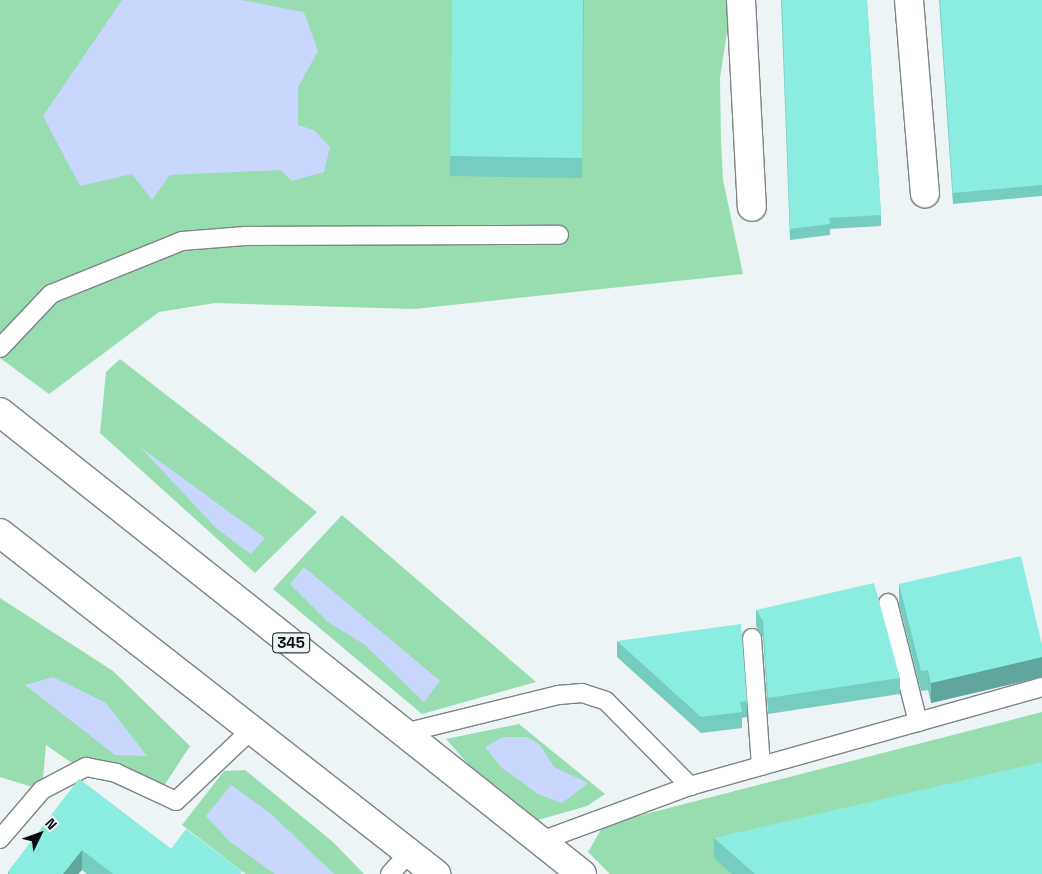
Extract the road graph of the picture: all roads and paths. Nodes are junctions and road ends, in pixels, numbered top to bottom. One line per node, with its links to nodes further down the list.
1 (741, 0): 4 (main road)
2 (909, 0): 3 (main road)
3 (924, 192)
4 (752, 207)
5 (559, 235): 6 (lane)
6 (0, 348)
7 (0, 412): 14 (main road, 345)
8 (0, 533): 13 (main road)
9 (888, 603): 12 (lane)
10 (752, 638): 15 (lane)
11 (1042, 688): 12 (lane)
12 (918, 722): 15 (lane)
13 (251, 730): 18 (lane); 19 (main road)
14 (404, 734): 16 (lane); 17 (main road, 345)
15 (761, 766): 16 (lane)
16 (690, 786): 17 (lane)
17 (552, 837): 22 (main road, 345)
18 (0, 839)
19 (409, 853): 20 (lane); 21 (main road)
20 (390, 874)
21 (436, 874)
22 (582, 874)

